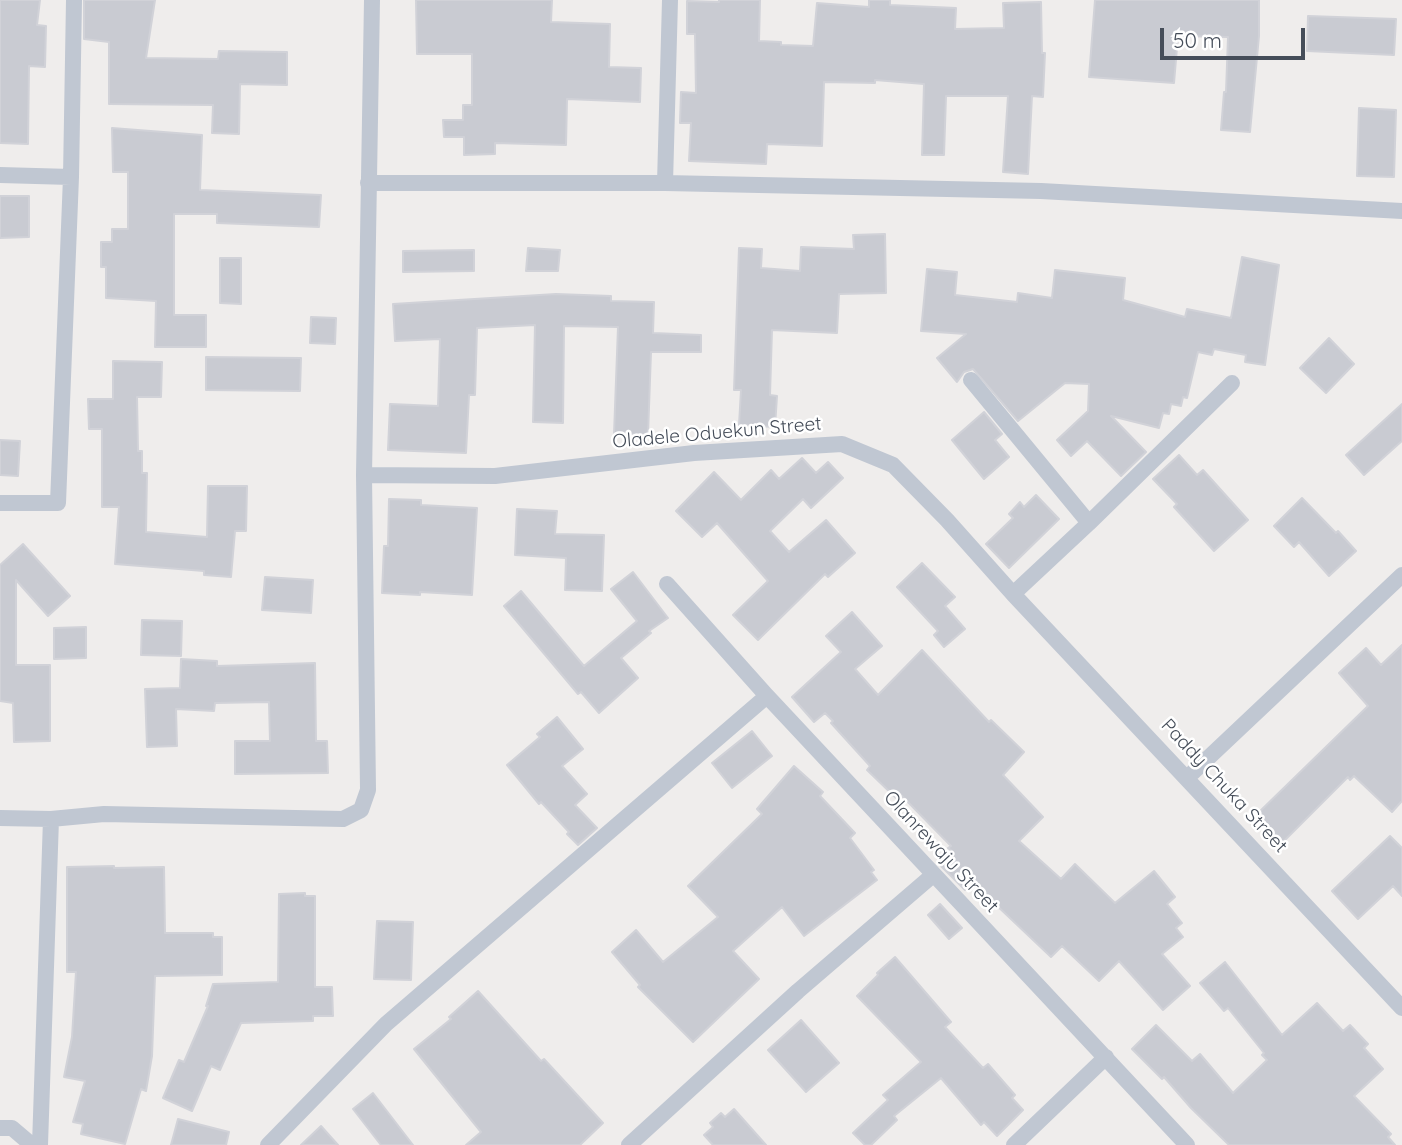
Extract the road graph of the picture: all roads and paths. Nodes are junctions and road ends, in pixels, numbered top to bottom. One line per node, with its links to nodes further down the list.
1 (74, 0): 5 (street)
2 (372, 0): 6 (street)
3 (670, 0): 7 (street)
4 (0, 175): 5 (street)
5 (71, 177): 12 (street)
6 (368, 183): 7 (street); 11 (street)
7 (665, 183): 8 (street)
8 (1402, 212)
9 (971, 380): 13 (street)
10 (1232, 383): 13 (street)
11 (365, 475): 16 (street, Oladele Oduekun Street); 20 (street)
12 (0, 503)
13 (1089, 523): 16 (street)
14 (1402, 575): 18 (street)
15 (667, 584): 17 (street, Olanrewaju Street)
16 (1013, 594): 18 (street, Paddy Chuka Street)
17 (767, 696): 21 (street, Olanrewaju Street); 27 (street)
18 (1188, 777): 22 (street, Paddy Chuka Street)
19 (0, 818): 20 (street)
20 (51, 819): 26 (street)
21 (933, 875): 23 (street, Olanrewaju Street); 28 (street)
22 (1402, 1008)
23 (1106, 1058): 29 (street); 30 (street, Olanrewaju Street)
24 (0, 1128): 25 (street)
25 (32, 1145)
26 (40, 1145)
27 (268, 1145)
28 (629, 1145)
29 (1014, 1145)
30 (1187, 1145)

